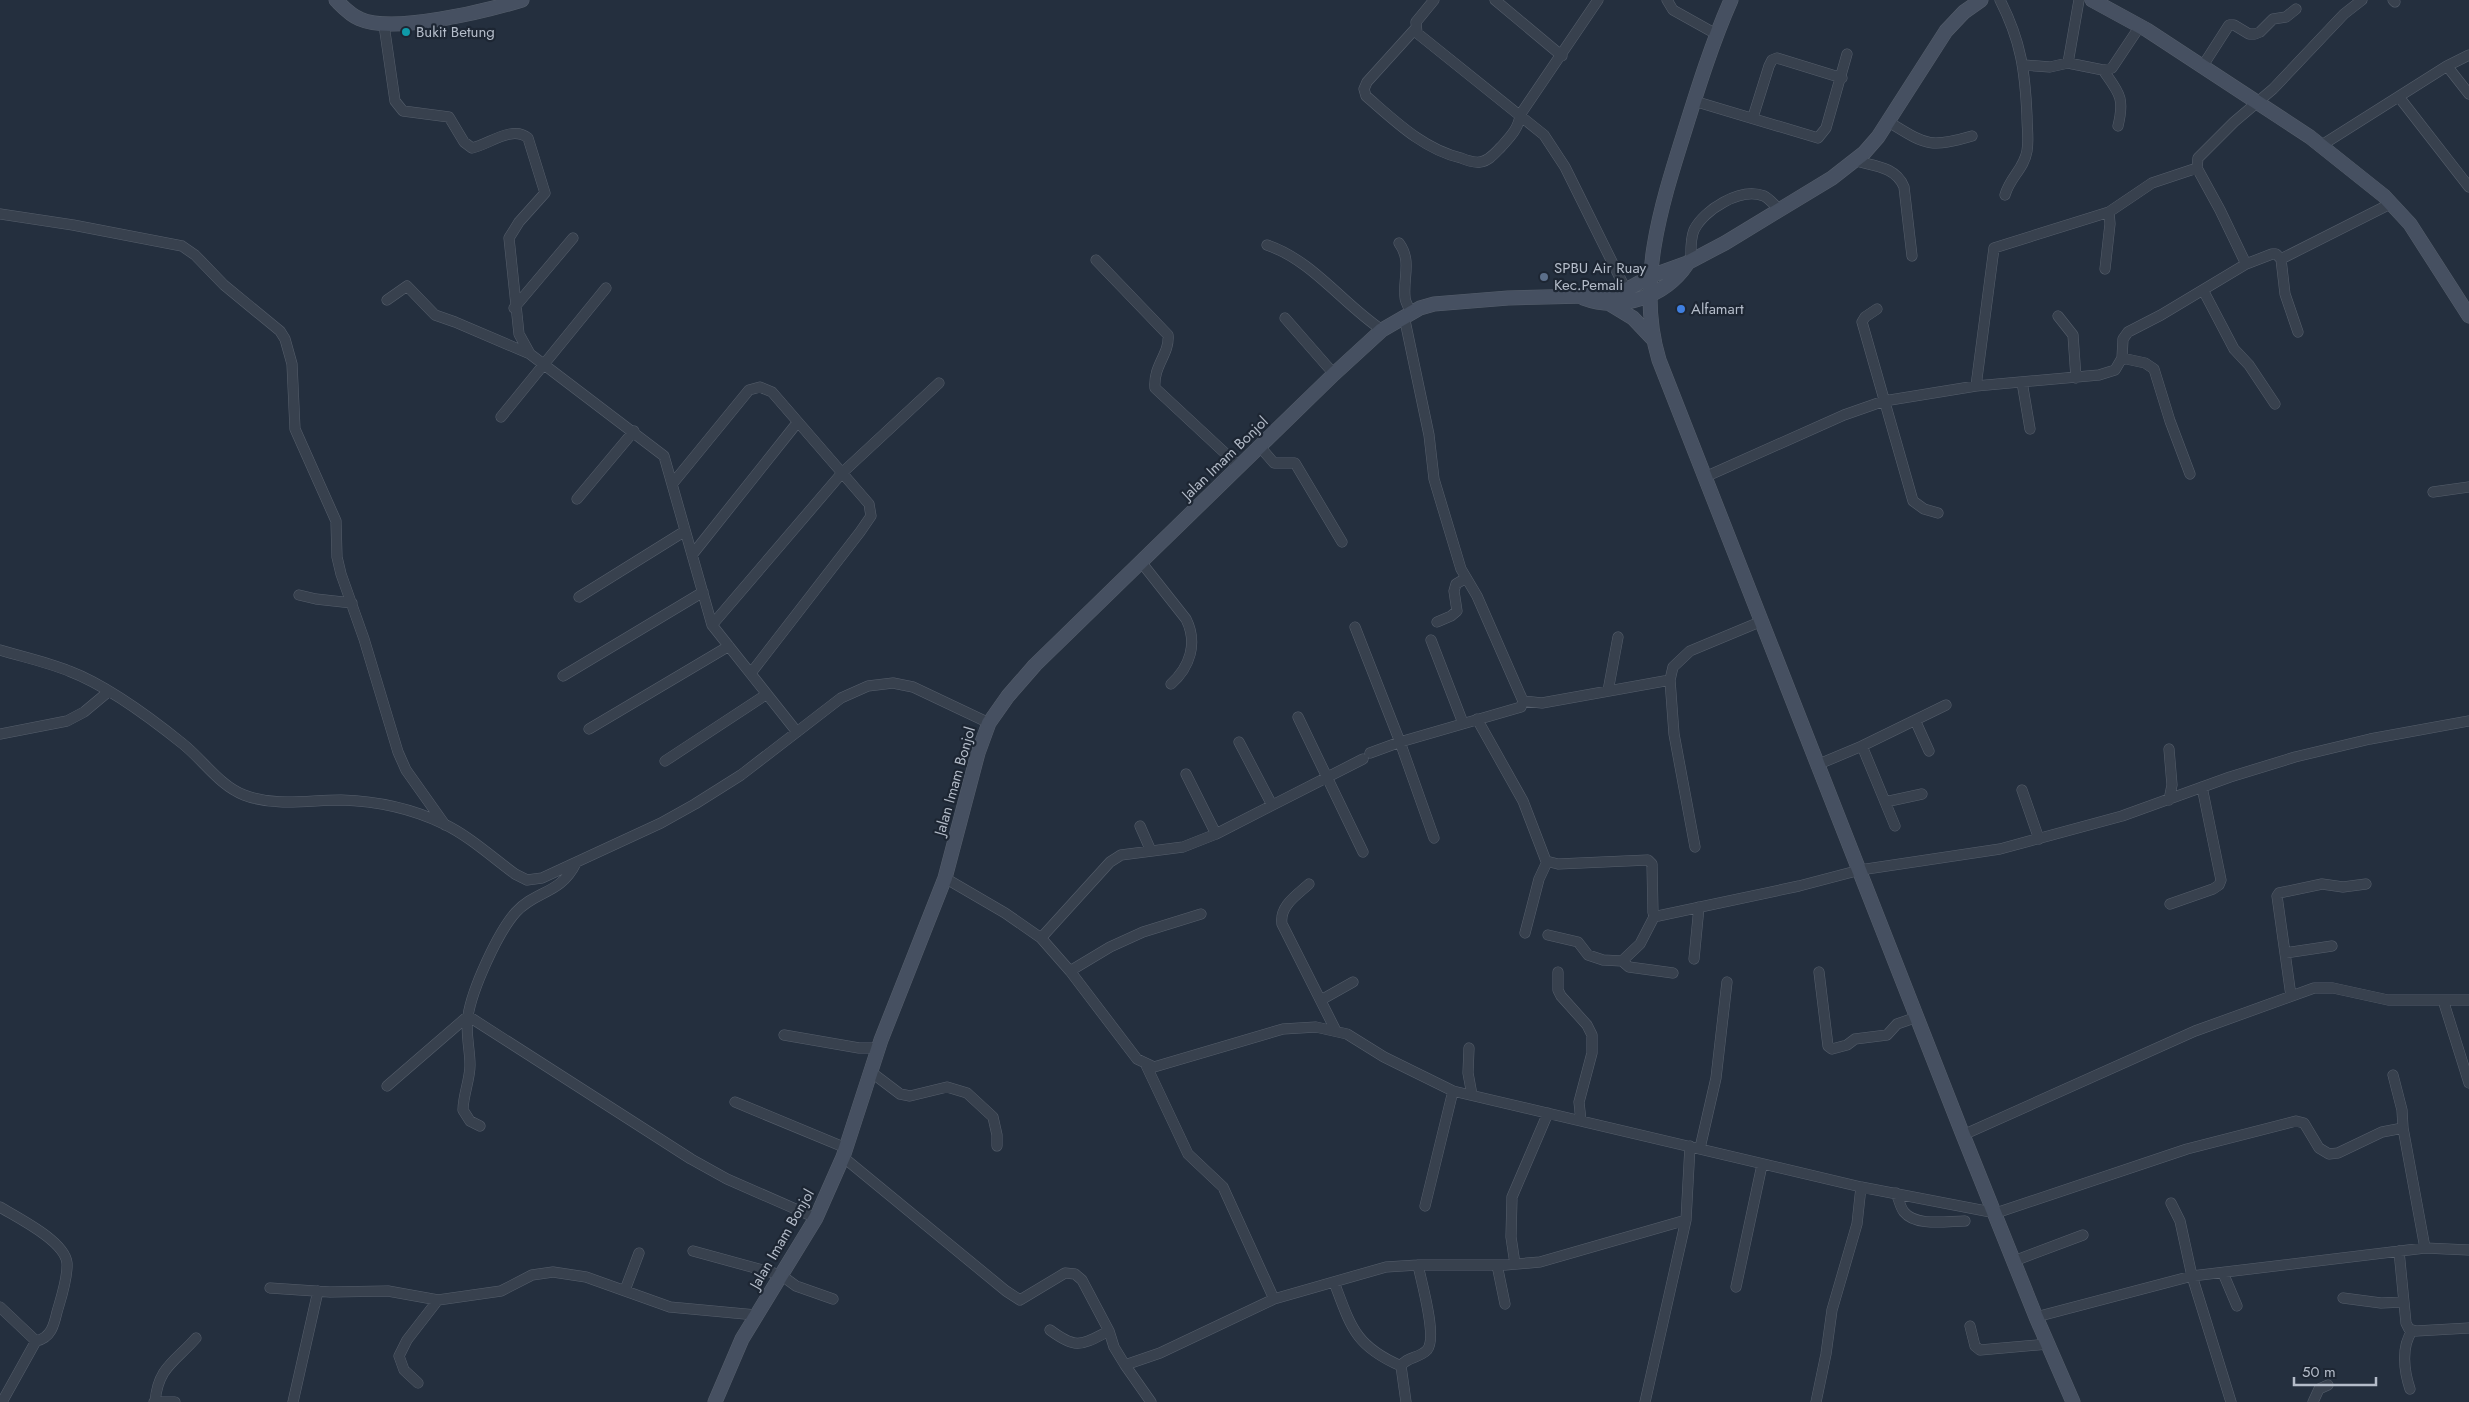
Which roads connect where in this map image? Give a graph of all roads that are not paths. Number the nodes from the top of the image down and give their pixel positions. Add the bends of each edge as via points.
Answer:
1 (336, 0) edge
2 (1434, 0) edge
3 (1495, 0) edge
4 (1598, 0) edge
5 (1667, 0) edge
6 (1731, 0) edge
7 (1981, 0) edge
8 (2000, 0) edge
9 (2079, 0) edge
10 (2092, 0) edge
11 (2347, 0) edge
12 (2362, 0) edge
13 (515, 1) edge
14 (2296, 9) dead end
15 (2344, 14) junction
16 (384, 25) junction
17 (2140, 26) junction
18 (1415, 29) junction
19 (1716, 34) junction
20 (1847, 54) dead end
21 (2469, 55) edge
22 (1562, 56) junction
23 (2068, 63) junction
24 (2024, 65) junction
25 (2202, 66) junction
26 (2447, 66) junction
27 (2103, 70) junction
28 (1842, 78) junction
29 (2469, 94) edge
30 (2398, 96) junction
31 (1694, 101) junction
32 (2257, 102) junction
33 (1520, 115) junction
34 (1752, 117) junction
35 (1887, 122) junction
36 (2118, 126) dead end
37 (1972, 136) dead end
38 (2322, 145) junction
39 (1856, 161) junction
40 (2197, 168) junction
41 (2469, 187) edge
42 (2005, 196) dead end
43 (2392, 203) junction
44 (1779, 209) junction
45 (2109, 212) junction
46 (0, 214) edge
47 (573, 238) dead end
48 (1399, 243) dead end
49 (1267, 245) dead end
50 (1912, 256) dead end
51 (2281, 259) junction
52 (1096, 260) dead end
53 (1689, 262) junction
54 (2246, 264) junction
55 (2105, 269) dead end
56 (1651, 276) junction
57 (606, 288) dead end
58 (1626, 290) junction
59 (2203, 290) junction
60 (1574, 295) junction
61 (1650, 296) junction
62 (387, 300) dead end
63 (1610, 304) junction
64 (514, 308) junction
65 (1877, 309) dead end
66 (1408, 314) junction
67 (2058, 316) dead end
68 (2469, 316) edge
69 (1285, 318) dead end
70 (1382, 330) junction
71 (2298, 332) dead end
72 (1652, 338) junction
73 (530, 354) junction
74 (2122, 358) junction
75 (544, 364) junction
76 (1334, 374) junction
77 (2076, 378) junction
78 (939, 382) dead end
79 (2022, 382) junction
80 (1976, 386) junction
81 (1884, 401) junction
82 (2275, 404) dead end
83 (501, 418) dead end
84 (797, 423) junction
85 (2030, 429) dead end
86 (634, 431) junction
87 (1260, 447) junction
88 (1240, 467) junction
89 (842, 473) junction
90 (2190, 474) dead end
91 (1705, 477) junction
92 (673, 483) junction
93 (2469, 487) edge
94 (2433, 492) dead end
95 (576, 499) dead end
96 (1938, 513) dead end
97 (685, 531) junction
98 (1342, 542) dead end
99 (692, 556) junction
100 (1141, 562) junction
101 (1466, 578) junction
102 (703, 592) junction
103 (299, 595) dead end
104 (579, 597) dead end
105 (352, 603) junction
106 (1762, 621) junction
107 (1437, 622) dead end
108 (712, 625) junction
109 (1355, 627) dead end
110 (1618, 637) dead end
111 (1431, 640) dead end
112 (729, 646) junction
113 (0, 650) edge
114 (751, 673) junction
115 (564, 676) dead end
116 (1670, 680) junction
117 (1170, 684) dead end
118 (1608, 691) junction
119 (108, 692) junction
120 (767, 694) junction
121 (1523, 701) junction
122 (1946, 705) dead end
123 (1298, 718) dead end
124 (1477, 719) junction
125 (1915, 720) junction
126 (2469, 721) edge
127 (989, 723) junction
128 (1463, 723) junction
129 (589, 728) dead end
130 (797, 732) junction
131 (0, 734) edge
132 (1239, 742) dead end
133 (1400, 742) junction
134 (1862, 746) junction
135 (2169, 749) dead end
136 (1929, 751) dead end
137 (665, 761) dead end
138 (1818, 764) junction
139 (1186, 774) dead end
140 (1327, 778) junction
141 (2202, 787) junction
142 (2022, 790) dead end
143 (1922, 794) dead end
144 (2169, 800) junction
145 (1885, 802) junction
146 (1272, 806) junction
147 (445, 825) junction
148 (1140, 826) dead end
149 (1895, 826) dead end
150 (1216, 834) junction
151 (1434, 838) dead end
152 (2039, 839) junction
153 (1696, 847) dead end
154 (1151, 851) junction
155 (1363, 852) dead end
156 (576, 862) junction
157 (1547, 862) junction
158 (1860, 870) junction
159 (945, 878) junction
160 (1309, 884) dead end
161 (2366, 884) dead end
162 (2170, 904) dead end
163 (1699, 907) junction
164 (1201, 914) dead end
165 (1656, 915) junction
166 (1525, 933) dead end
167 (1548, 935) dead end
168 (1042, 938) junction
169 (2332, 946) dead end
170 (2285, 953) junction
171 (1694, 959) dead end
172 (1622, 961) junction
173 (1070, 971) junction
174 (1558, 972) dead end
175 (1819, 972) dead end
176 (1673, 973) dead end
177 (1353, 982) dead end
178 (1727, 982) dead end
179 (2291, 996) junction
180 (1321, 1000) junction
181 (2443, 1000) junction
182 (2469, 1000) edge
183 (468, 1016) junction
184 (1917, 1017) junction
185 (1336, 1030) junction
186 (784, 1036) dead end
187 (879, 1048) junction
188 (1469, 1048) dead end
189 (1146, 1065) junction
190 (871, 1072) junction
191 (2393, 1075) dead end
192 (2469, 1083) edge
193 (387, 1086) dead end
194 (1453, 1091) junction
195 (1472, 1095) junction
196 (736, 1102) dead end
197 (1548, 1113) junction
198 (1581, 1121) junction
199 (480, 1126) dead end
200 (2403, 1128) junction
201 (1963, 1134) junction
202 (997, 1146) dead end
203 (1690, 1146) junction
204 (1700, 1148) junction
205 (845, 1152) junction
206 (1762, 1165) junction
207 (1861, 1187) junction
208 (1896, 1193) junction
209 (2171, 1203) dead end
210 (1425, 1206) dead end
211 (0, 1207) edge
212 (1996, 1213) junction
213 (816, 1218) junction
214 (1686, 1220) junction
215 (1965, 1221) dead end
216 (2083, 1235) dead end
217 (2425, 1248) junction
218 (2469, 1250) edge
219 (693, 1251) dead end
220 (2399, 1251) junction
221 (639, 1254) dead end
222 (2014, 1261) junction
223 (1515, 1264) junction
224 (1418, 1265) junction
225 (1497, 1265) junction
226 (2223, 1273) junction
227 (781, 1275) junction
228 (2192, 1276) junction
229 (1334, 1282) junction
230 (1736, 1287) dead end
231 (270, 1288) dead end
232 (625, 1290) junction
233 (318, 1291) junction
234 (2343, 1298) dead end
235 (1274, 1299) junction
236 (438, 1300) junction
237 (833, 1300) dead end
238 (2404, 1302) junction
239 (1504, 1304) dead end
240 (2237, 1306) dead end
241 (0, 1307) edge
242 (756, 1315) junction
243 (2036, 1317) junction
244 (1970, 1326) dead end
245 (2469, 1328) edge
246 (1050, 1330) dead end
247 (1109, 1331) junction
248 (2412, 1331) junction
249 (196, 1338) dead end
250 (36, 1342) junction
251 (2048, 1344) junction
252 (1125, 1365) junction
253 (1401, 1366) junction
254 (418, 1383) dead end
255 (2328, 1385) dead end
256 (2410, 1389) dead end
257 (2, 1402) edge
258 (154, 1402) edge
259 (175, 1402) edge
260 (293, 1402) edge
261 (715, 1402) edge
262 (1151, 1402) edge
263 (1406, 1402) edge
264 (1645, 1402) edge
265 (1816, 1402) edge
266 (2073, 1402) edge
267 (2232, 1402) edge
268 (2313, 1402) edge

1 - 16 main road via 359,19
2 - 18 street via 1416,22
3 - 22 street
4 - 22 street
5 - 19 street via 1673,10
6 - 19 main road
7 - 35 main road via 1964,12 1946,32
8 - 24 street via 2012,24
9 - 23 street
10 - 17 main road
11 - 15 street
12 - 15 street
13 - 16 main road via 426,21
14 - 25 street via 2286,17 2273,19 2255,34 2229,25
15 - 32 street
16 - 64 street via 395,101 403,111 449,117 464,142 472,148 513,132 528,138 544,193 509,238
17 - 25 main road
17 - 27 street via 2116,65
18 - 33 street
18 - 33 street via 1364,89 1366,96 1415,137 1453,157 1480,162 1493,155 1509,138 1518,126
19 - 31 main road
20 - 28 street
21 - 26 street
22 - 33 street
23 - 24 street via 2050,67
23 - 27 street
24 - 42 street via 2027,152 2023,164 2008,184
25 - 32 main road
26 - 29 street
26 - 30 street
27 - 36 street via 2122,100
28 - 34 street via 1777,58 1768,66
28 - 34 street via 1826,128 1818,138
30 - 38 street
30 - 41 street
31 - 34 street
31 - 56 main road via 1661,210
32 - 38 main road
32 - 40 street via 2198,158
33 - 58 street via 1544,135 1554,149
35 - 37 street via 1935,144
35 - 39 main road
38 - 43 main road
39 - 44 main road
39 - 50 street via 1887,169 1900,179 1904,187
40 - 45 street via 2152,183
40 - 54 street
43 - 51 street
43 - 68 main road via 2410,224
44 - 53 main road
44 - 53 street via 1764,196 1754,194 1722,204 1706,214 1694,232
45 - 55 street
45 - 80 street via 1994,248
46 - 105 street via 182,246 232,292 275,325 285,339 292,364 295,428 336,521 337,557
47 - 64 street
48 - 66 street via 1407,260 1405,299
49 - 70 street via 1296,259 1364,319
51 - 54 street via 2272,254
51 - 71 street via 2285,294
52 - 88 street via 1168,335 1166,350 1156,369 1155,388
53 - 56 main road, Jalan Imam Bonjol
53 - 61 main road via 1676,277
54 - 59 street
56 - 58 main road, Jalan Imam Bonjol
56 - 61 main road
57 - 75 street
58 - 60 main road, Jalan Imam Bonjol
59 - 74 street via 2128,332 2123,339
59 - 82 street via 2234,349
60 - 63 main road, Jalan Imam Bonjol
60 - 66 main road, Jalan Imam Bonjol via 1434,304
61 - 63 main road, Jalan Imam Bonjol
61 - 72 main road
62 - 73 street via 407,286 434,316
63 - 72 main road via 1633,318
64 - 73 street via 519,334
65 - 81 street via 1862,322
66 - 70 main road, Jalan Imam Bonjol
66 - 101 street via 1434,478
67 - 77 street via 2073,335
69 - 76 street
70 - 76 main road, Jalan Imam Bonjol
72 - 91 main road
73 - 75 street
74 - 77 street via 2115,370
74 - 90 street via 2145,363 2154,369
75 - 83 street
75 - 86 street
76 - 87 main road, Jalan Imam Bonjol
77 - 79 street
78 - 89 street
79 - 80 street
79 - 85 street
80 - 81 street
81 - 91 street via 1844,415
81 - 96 street via 1913,501
84 - 89 street
84 - 92 street via 772,392 760,386 750,390
84 - 99 street
86 - 92 street via 664,456
86 - 95 street
87 - 88 main road, Jalan Imam Bonjol
87 - 98 street via 1274,463 1295,463
88 - 100 main road, Jalan Imam Bonjol
89 - 108 street
89 - 114 street via 869,504 871,516
91 - 106 main road
92 - 97 street
93 - 94 street
97 - 99 street
97 - 104 street
99 - 102 street
100 - 117 street via 1191,629 1193,638 1185,669
100 - 127 main road, Jalan Imam Bonjol via 1035,665
101 - 107 street via 1456,584 1454,590 1457,611
101 - 121 street
102 - 108 street
102 - 115 street
103 - 105 street
105 - 147 street via 398,752 406,770
106 - 116 street via 1684,655 1674,667
106 - 138 main road
108 - 112 street
109 - 133 street
110 - 118 street
111 - 128 street
112 - 114 street
112 - 129 street
113 - 119 street via 70,671
114 - 120 street
116 - 118 street
116 - 153 street via 1674,734
118 - 121 street via 1538,704
119 - 131 street via 67,721
119 - 147 street via 184,745 229,787 242,794 277,802 368,802 394,807
120 - 130 street
120 - 137 street
121 - 124 street via 1521,707
122 - 125 street
123 - 140 street
124 - 128 street
124 - 157 street via 1523,801
125 - 134 street
125 - 136 street
126 - 141 street via 2295,757
127 - 130 street via 913,687 887,684 868,686 841,698
127 - 159 main road, Jalan Imam Bonjol
128 - 133 street
130 - 156 street via 742,775 695,804
132 - 146 street
133 - 140 street
133 - 151 street
134 - 138 street
134 - 145 street
135 - 144 street via 2172,785
138 - 158 main road
139 - 150 street
140 - 146 street
140 - 155 street
141 - 144 street
141 - 162 street via 2221,880 2213,889
142 - 152 street
143 - 145 street
144 - 152 street
145 - 149 street
146 - 150 street
147 - 156 street via 527,880 542,878
148 - 154 street
150 - 154 street via 1183,847
152 - 158 street via 1961,856
154 - 168 street via 1121,856 1110,862
156 - 183 street via 570,876 517,911 507,924 475,990
157 - 165 street via 1648,860 1652,864 1653,913
157 - 166 street via 1539,879
158 - 163 street
158 - 184 main road
159 - 168 street
159 - 187 main road, Jalan Imam Bonjol
160 - 180 street via 1288,903 1281,919
161 - 170 street via 2343,887 2322,884 2279,892
163 - 165 street
163 - 171 street
164 - 173 street via 1142,932
165 - 172 street via 1640,944
167 - 172 street via 1578,942 1588,955 1602,960
168 - 173 street
169 - 170 street
170 - 179 street
172 - 176 street via 1629,967
173 - 189 street via 1137,1059
174 - 198 street via 1561,996 1592,1035 1592,1053 1579,1102
175 - 184 street via 1828,1046 1832,1049 1855,1039 1888,1036 1898,1024
177 - 180 street
178 - 204 street via 1716,1078
179 - 181 street via 2314,988 2333,988 2388,1000
179 - 201 street via 2195,1031
180 - 185 street
181 - 182 street
181 - 192 street
183 - 193 street
183 - 199 street via 470,1065 464,1110 470,1121
183 - 213 street via 690,1159
184 - 201 main road
185 - 189 street via 1290,1028 1161,1066
185 - 194 street
186 - 187 street via 859,1048
187 - 190 main road, Jalan Imam Bonjol
188 - 195 street via 1468,1073
189 - 235 street via 1188,1154 1223,1187
190 - 202 street via 900,1094 910,1096 947,1087 967,1093 992,1117
190 - 205 main road, Jalan Imam Bonjol
191 - 200 street
194 - 195 street
194 - 210 street
195 - 197 street
196 - 205 street
197 - 198 street
197 - 223 street via 1512,1196 1511,1237
198 - 203 street
200 - 212 street via 2382,1132 2330,1154 2319,1148 2304,1122 2291,1122 2187,1149
200 - 217 street
201 - 212 main road
203 - 204 street
203 - 214 street
204 - 206 street
205 - 213 main road, Jalan Imam Bonjol
205 - 247 street via 1020,1300 1064,1274 1075,1274 1082,1280
206 - 207 street
206 - 230 street
207 - 208 street
207 - 265 street via 1856,1224 1832,1310
208 - 212 street
208 - 215 street via 1904,1212 1913,1219
209 - 228 street via 2180,1222
211 - 250 street via 57,1244 66,1258 66,1271 51,1330 46,1338
212 - 222 main road
213 - 227 main road, Jalan Imam Bonjol
214 - 223 street via 1540,1262
214 - 264 street
216 - 222 street
217 - 218 street
217 - 220 street
219 - 227 street
220 - 226 street
220 - 238 street
221 - 232 street
222 - 243 main road
223 - 225 street
224 - 225 street
224 - 229 street via 1386,1267
224 - 253 street via 1429,1319 1429,1348
225 - 239 street
226 - 228 street
226 - 240 street
227 - 237 street via 796,1286
227 - 242 main road, Jalan Imam Bonjol
228 - 243 street
228 - 267 street
229 - 235 street
229 - 253 street via 1350,1326 1372,1352
231 - 233 street
232 - 236 street via 571,1274 541,1272 500,1291
232 - 242 street via 670,1306
233 - 236 street via 388,1291
233 - 260 street
234 - 238 street via 2381,1303
235 - 252 street via 1160,1353
236 - 254 street via 407,1340 399,1356 404,1370
238 - 248 street via 2406,1323
241 - 250 street
242 - 261 main road, Jalan Imam Bonjol via 731,1361
243 - 251 main road
244 - 251 street via 1975,1346 1980,1350
245 - 248 street
246 - 247 street via 1067,1342 1078,1345
247 - 252 street
248 - 256 street via 2406,1348 2405,1373
249 - 258 street via 164,1370
250 - 257 street
251 - 266 main road
252 - 262 street
253 - 263 street
255 - 268 street via 2319,1389
258 - 259 street

